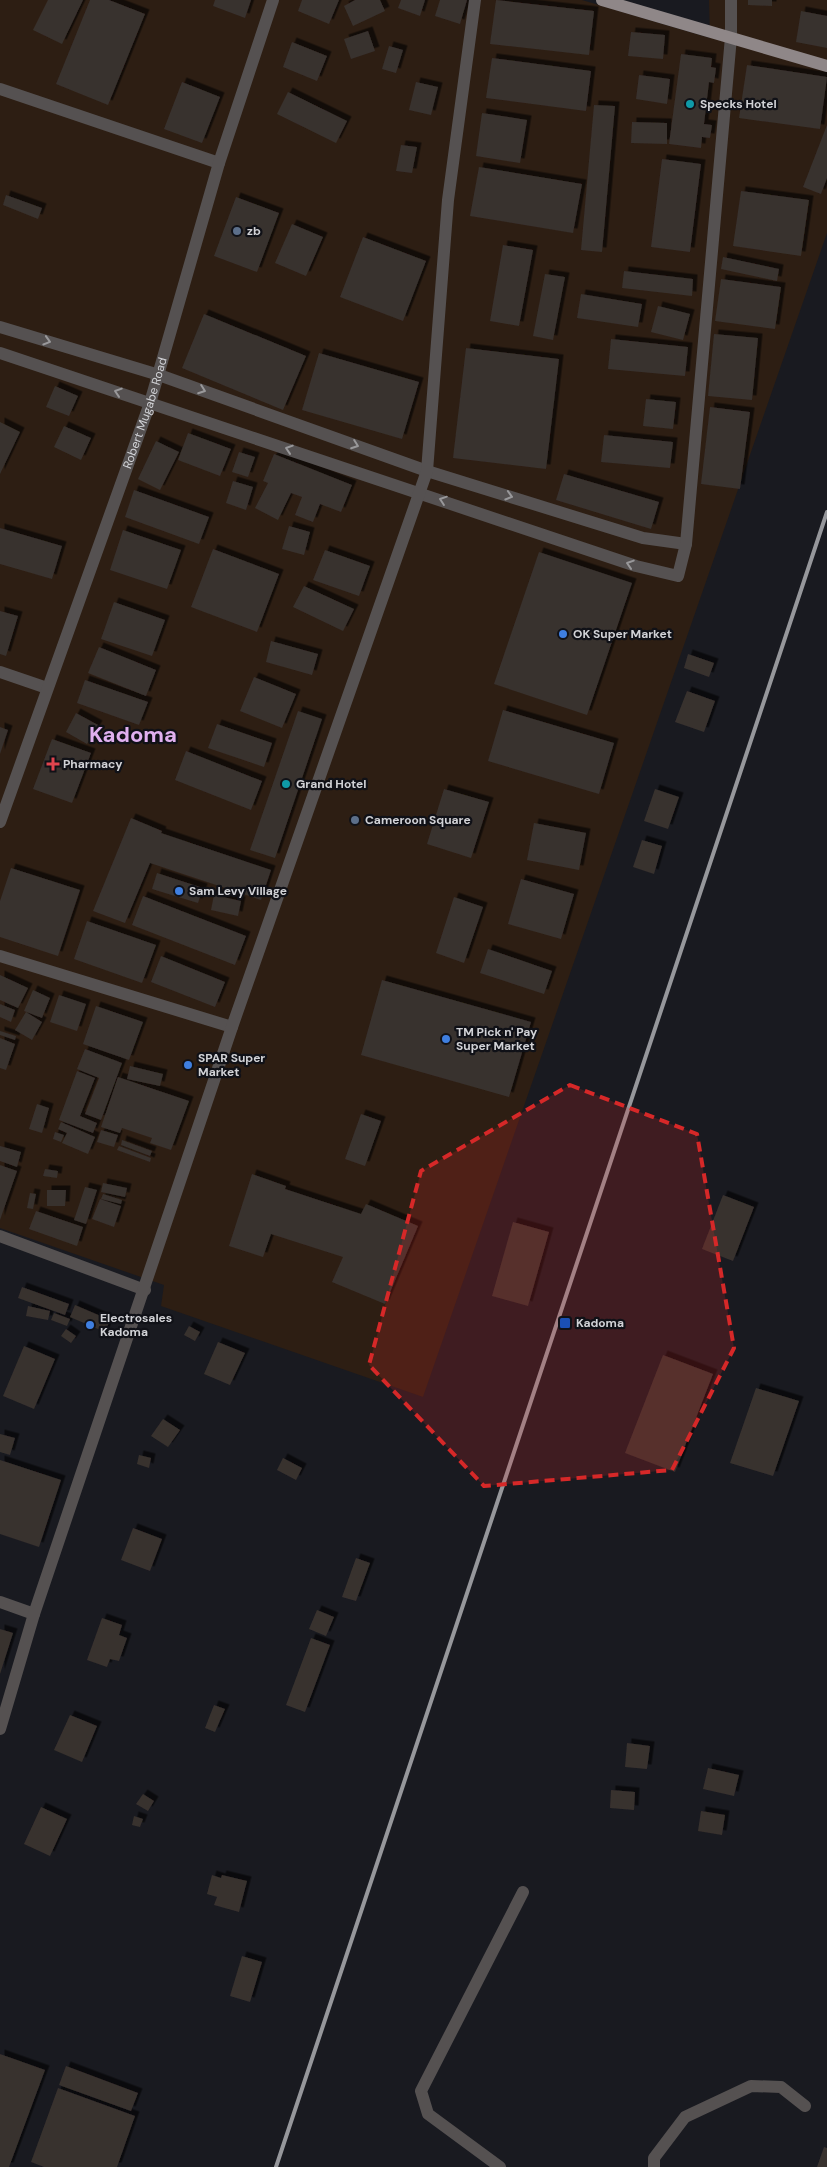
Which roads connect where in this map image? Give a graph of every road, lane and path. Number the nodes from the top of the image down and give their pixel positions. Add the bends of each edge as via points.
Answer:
1 (273, 0) edge
2 (475, 0) edge
3 (602, 0) edge
4 (731, 0) edge
5 (731, 37) junction
6 (827, 66) edge
7 (0, 89) edge
8 (219, 163) junction
9 (0, 327) edge
10 (0, 353) edge
11 (159, 375) junction
12 (150, 403) junction
13 (427, 471) junction
14 (420, 492) junction
15 (686, 544) junction
16 (0, 672) edge
17 (47, 688) junction
18 (0, 822) edge
19 (0, 956) edge
20 (232, 1027) junction
21 (0, 1236) edge
22 (144, 1290) junction
23 (0, 1602) edge
24 (34, 1614) junction
25 (0, 1729) edge
26 (523, 1892) dead end
27 (805, 2106) dead end
28 (500, 2167) edge
29 (654, 2167) edge

1 - 8 street, Robert Mugabe Road
2 - 13 street via 448,200
3 - 5 main road
4 - 5 street
5 - 6 main road
5 - 15 street
7 - 8 street
8 - 11 street, Robert Mugabe Road
9 -> 11 street
12 -> 10 street
11 - 12 street, Robert Mugabe Road
11 -> 13 street
14 -> 12 street
12 - 17 street, Robert Mugabe Road
13 - 14 street
13 -> 15 street via 644,538
15 -> 14 street via 678,576 636,566
14 - 20 street
16 - 17 street
17 - 18 street, Robert Mugabe Road
19 - 20 street
20 - 22 street
21 - 22 street
22 - 24 street
23 - 24 street
24 - 25 street
26 - 28 street via 421,2091 428,2114
27 - 29 street via 781,2088 751,2086 685,2117 654,2158

